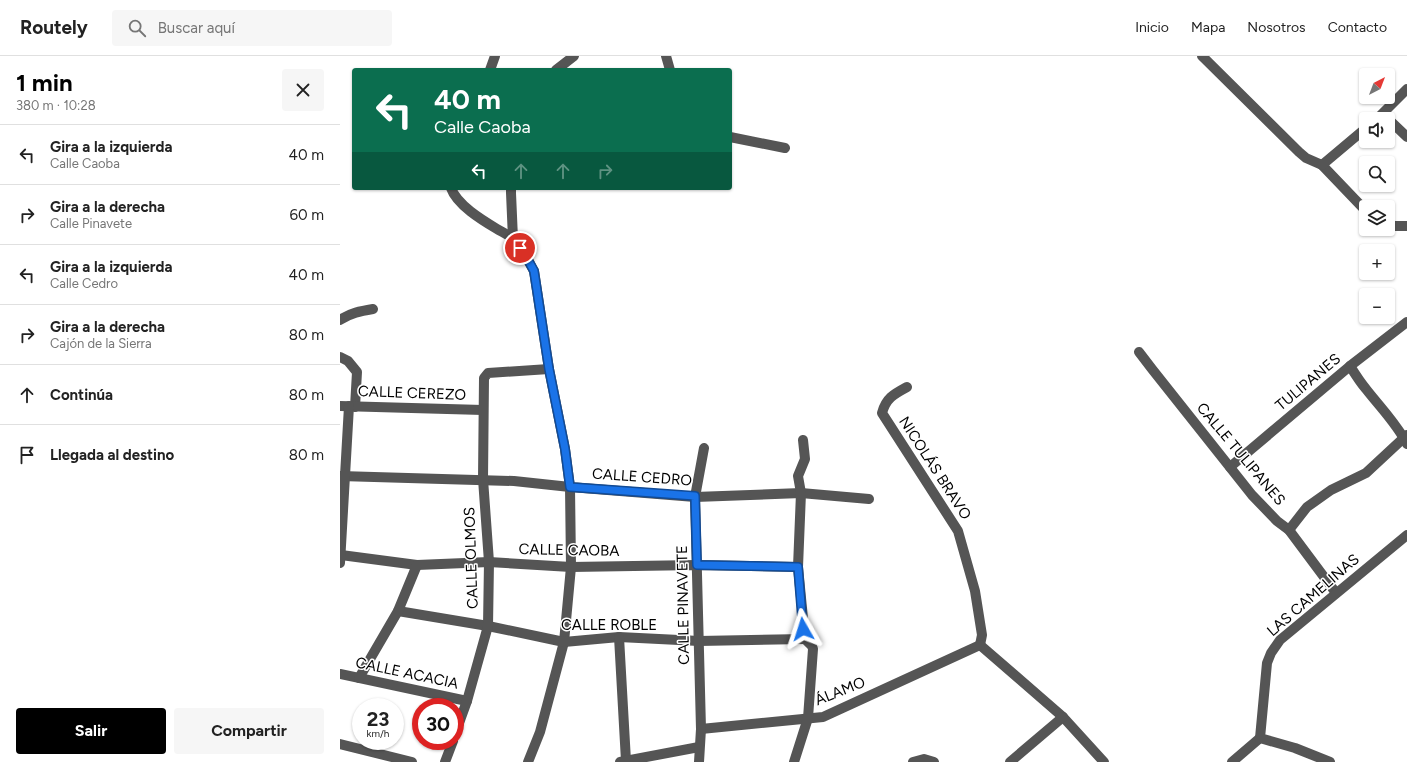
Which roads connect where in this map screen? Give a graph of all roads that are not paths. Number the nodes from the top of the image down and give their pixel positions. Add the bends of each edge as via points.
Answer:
1 (495, 56) edge
2 (574, 56) edge
3 (666, 56) edge
4 (1208, 58) edge
5 (491, 68) edge
6 (559, 68) edge
7 (669, 68) edge
8 (1407, 89) edge
9 (1384, 112) edge
10 (1395, 128) edge
11 (1359, 134) edge
12 (732, 137) edge
13 (1407, 137) edge
14 (785, 148) dead end
15 (1322, 165) junction
16 (452, 190) edge
17 (512, 190) edge
18 (1359, 204) edge
19 (1395, 226) edge
20 (1407, 226) edge
21 (513, 239) junction
22 (373, 309) dead end
23 (340, 320) edge
24 (1407, 322) edge
25 (1140, 352) dead end
26 (340, 357) edge
27 (1350, 366) junction
28 (549, 369) junction
29 (907, 387) dead end
30 (348, 406) edge
31 (483, 410) junction
32 (1406, 439) edge
33 (803, 440) dead end
34 (704, 448) dead end
35 (1230, 467) junction
36 (343, 476) edge
37 (483, 480) junction
38 (570, 487) junction
39 (801, 493) junction
40 (695, 496) junction
41 (869, 499) dead end
42 (1289, 530) junction
43 (1407, 535) edge
44 (340, 555) edge
45 (489, 562) junction
46 (340, 563) edge
47 (417, 565) junction
48 (697, 565) junction
49 (571, 567) junction
50 (798, 567) junction
51 (1336, 593) junction
52 (398, 611) junction
53 (488, 626) junction
54 (619, 637) junction
55 (805, 639) junction
56 (699, 641) junction
57 (564, 642) junction
58 (980, 645) junction
59 (340, 674) edge
60 (359, 678) junction
61 (467, 701) junction
62 (464, 709) edge
63 (1062, 717) junction
64 (808, 718) junction
65 (701, 729) junction
66 (1260, 738) junction
67 (340, 744) edge
68 (699, 747) junction
69 (449, 750) edge
70 (623, 761) edge
71 (412, 762) edge
72 (445, 762) edge
73 (528, 762) edge
74 (699, 762) edge
75 (794, 762) edge
76 (913, 762) edge
77 (934, 762) edge
78 (1010, 762) edge
79 (1104, 762) edge
80 (1232, 762) edge
81 (1330, 762) edge

1 - 5 street
2 - 6 street
3 - 7 street
4 - 15 street via 1302,155
8 - 9 street
10 - 13 street
11 - 15 street
12 - 14 street
15 - 18 street
16 - 21 street via 463,205
17 - 21 street
19 - 20 street
21 - 28 street via 534,271
22 - 23 street
24 - 27 street, TULIPANES
25 - 35 street, CALLE TULIPANES
26 - 30 street via 348,361 357,372
27 - 32 street
27 - 35 street, TULIPANES
28 - 31 street, CALLE OLMOS via 488,373 484,378
28 - 38 street
29 - 58 street, NICOLÁS BRAVO via 887,400 882,413 958,531 975,591 982,635
30 - 31 street, CALLE CEREZO
30 - 36 street
31 - 37 street, CALLE OLMOS
32 - 42 street via 1366,473 1331,490 1307,507
33 - 39 street via 805,458 798,476
34 - 40 street, CALLE PINAVETE
35 - 42 street, CALLE TULIPANES via 1262,505
36 - 37 street, CALLE CEDRO
36 - 44 street
37 - 38 street, CALLE CEDRO
37 - 45 street, CALLE OLMOS
38 - 40 street, CALLE CEDRO
38 - 49 street
39 - 40 street, CALLE CEDRO
39 - 41 street, CALLE CEDRO
39 - 50 street
40 - 48 street, CALLE PINAVETE
42 - 51 street, CALLE TULIPANES
43 - 51 street, LAS CAMELINAS
44 - 46 street
44 - 47 street, CALLE CAOBA
45 - 47 street, CALLE CAOBA
45 - 49 street, CALLE CAOBA
45 - 53 street, CALLE OLMOS
47 - 52 street
48 - 49 street, CALLE CAOBA
48 - 50 street, CALLE CAOBA
48 - 56 street, CALLE PINAVETE
49 - 57 street
50 - 55 street
51 - 66 street, LAS CAMELINAS via 1280,640 1271,653 1267,664
52 - 53 street, CALLE ROBLE
52 - 60 street
53 - 57 street, CALLE ROBLE
53 - 61 street, CALLE OLMOS
54 - 56 street, CALLE ROBLE
54 - 57 street, CALLE ROBLE
54 - 70 street
55 - 56 street, CALLE ROBLE
55 - 64 street via 814,649
56 - 65 street, CALLE PINAVETE
57 - 73 street via 540,732
58 - 63 street
58 - 64 street, ÁLAMO via 823,716
59 - 60 street, CALLE ACACIA
60 - 61 street, CALLE ACACIA
61 - 62 street, CALLE OLMOS
63 - 78 street
63 - 79 street
64 - 65 street, ÁLAMO
64 - 75 street
65 - 68 street, CALLE PINAVETE
66 - 80 street
66 - 81 street
67 - 71 street
68 - 70 street
68 - 74 street, CALLE PINAVETE
69 - 72 street
76 - 77 street via 924,759

